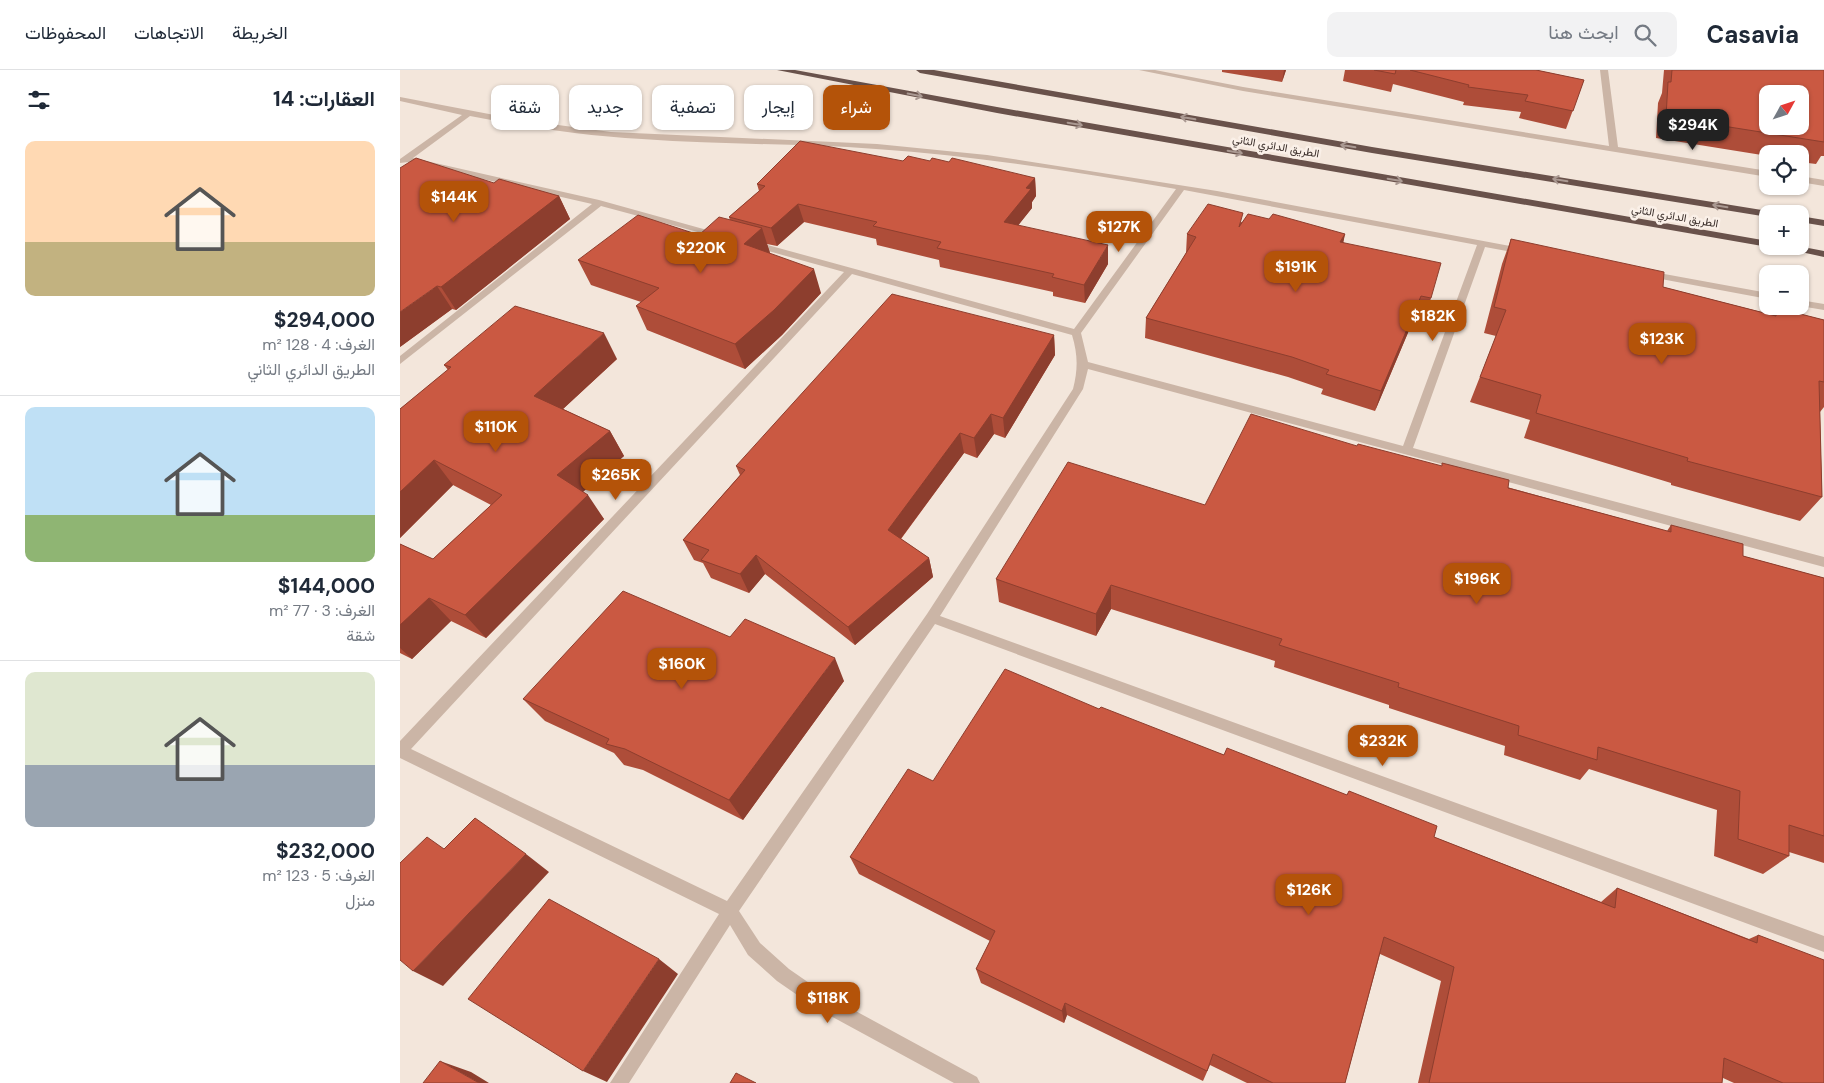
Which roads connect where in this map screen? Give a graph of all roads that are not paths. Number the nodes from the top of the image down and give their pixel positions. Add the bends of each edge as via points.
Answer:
1 (781, 70) edge
2 (920, 70) edge
3 (1143, 70) edge
4 (1604, 70) edge
5 (400, 99) edge
6 (468, 114) junction
7 (1614, 150) junction
8 (404, 161) edge
9 (1759, 173) edge
10 (1809, 180) edge
11 (1824, 183) edge
12 (1181, 188) junction
13 (599, 203) junction
14 (1759, 213) edge
15 (1809, 220) edge
16 (1824, 223) edge
17 (1759, 242) edge
18 (1482, 243) junction
19 (1809, 251) edge
20 (1530, 252) edge
21 (1824, 254) edge
22 (851, 270) junction
23 (1634, 272) edge
24 (1759, 294) edge
25 (1809, 304) edge
26 (1824, 307) edge
27 (1076, 333) junction
28 (400, 362) edge
29 (1085, 365) junction
30 (1407, 449) junction
31 (1824, 562) edge
32 (932, 618) junction
33 (400, 751) edge
34 (730, 911) junction
35 (1824, 944) edge
36 (966, 1082) edge
37 (619, 1083) edge

1 -> 17 highway, الطريق الدائري الثاني
14 -> 2 highway, الطريق الدائري الثاني via 1372,150
3 - 7 street
4 - 7 street
5 - 6 street
6 - 8 street
6 - 12 street via 552,129 642,137 908,149 998,158
7 - 9 street
8 - 13 street
10 - 11 street
12 - 18 street
12 - 27 street
13 - 22 street
13 - 28 street
15 - 16 highway
18 - 20 street
18 - 30 street
19 - 21 highway
22 - 27 street
22 - 33 street
23 - 24 street
25 - 26 street
27 - 29 street
29 - 30 street
29 - 32 street via 1078,389
30 - 31 street
32 - 34 street
32 - 35 street
33 - 34 street
34 - 36 street via 754,949 783,975 822,1002
34 - 37 street

